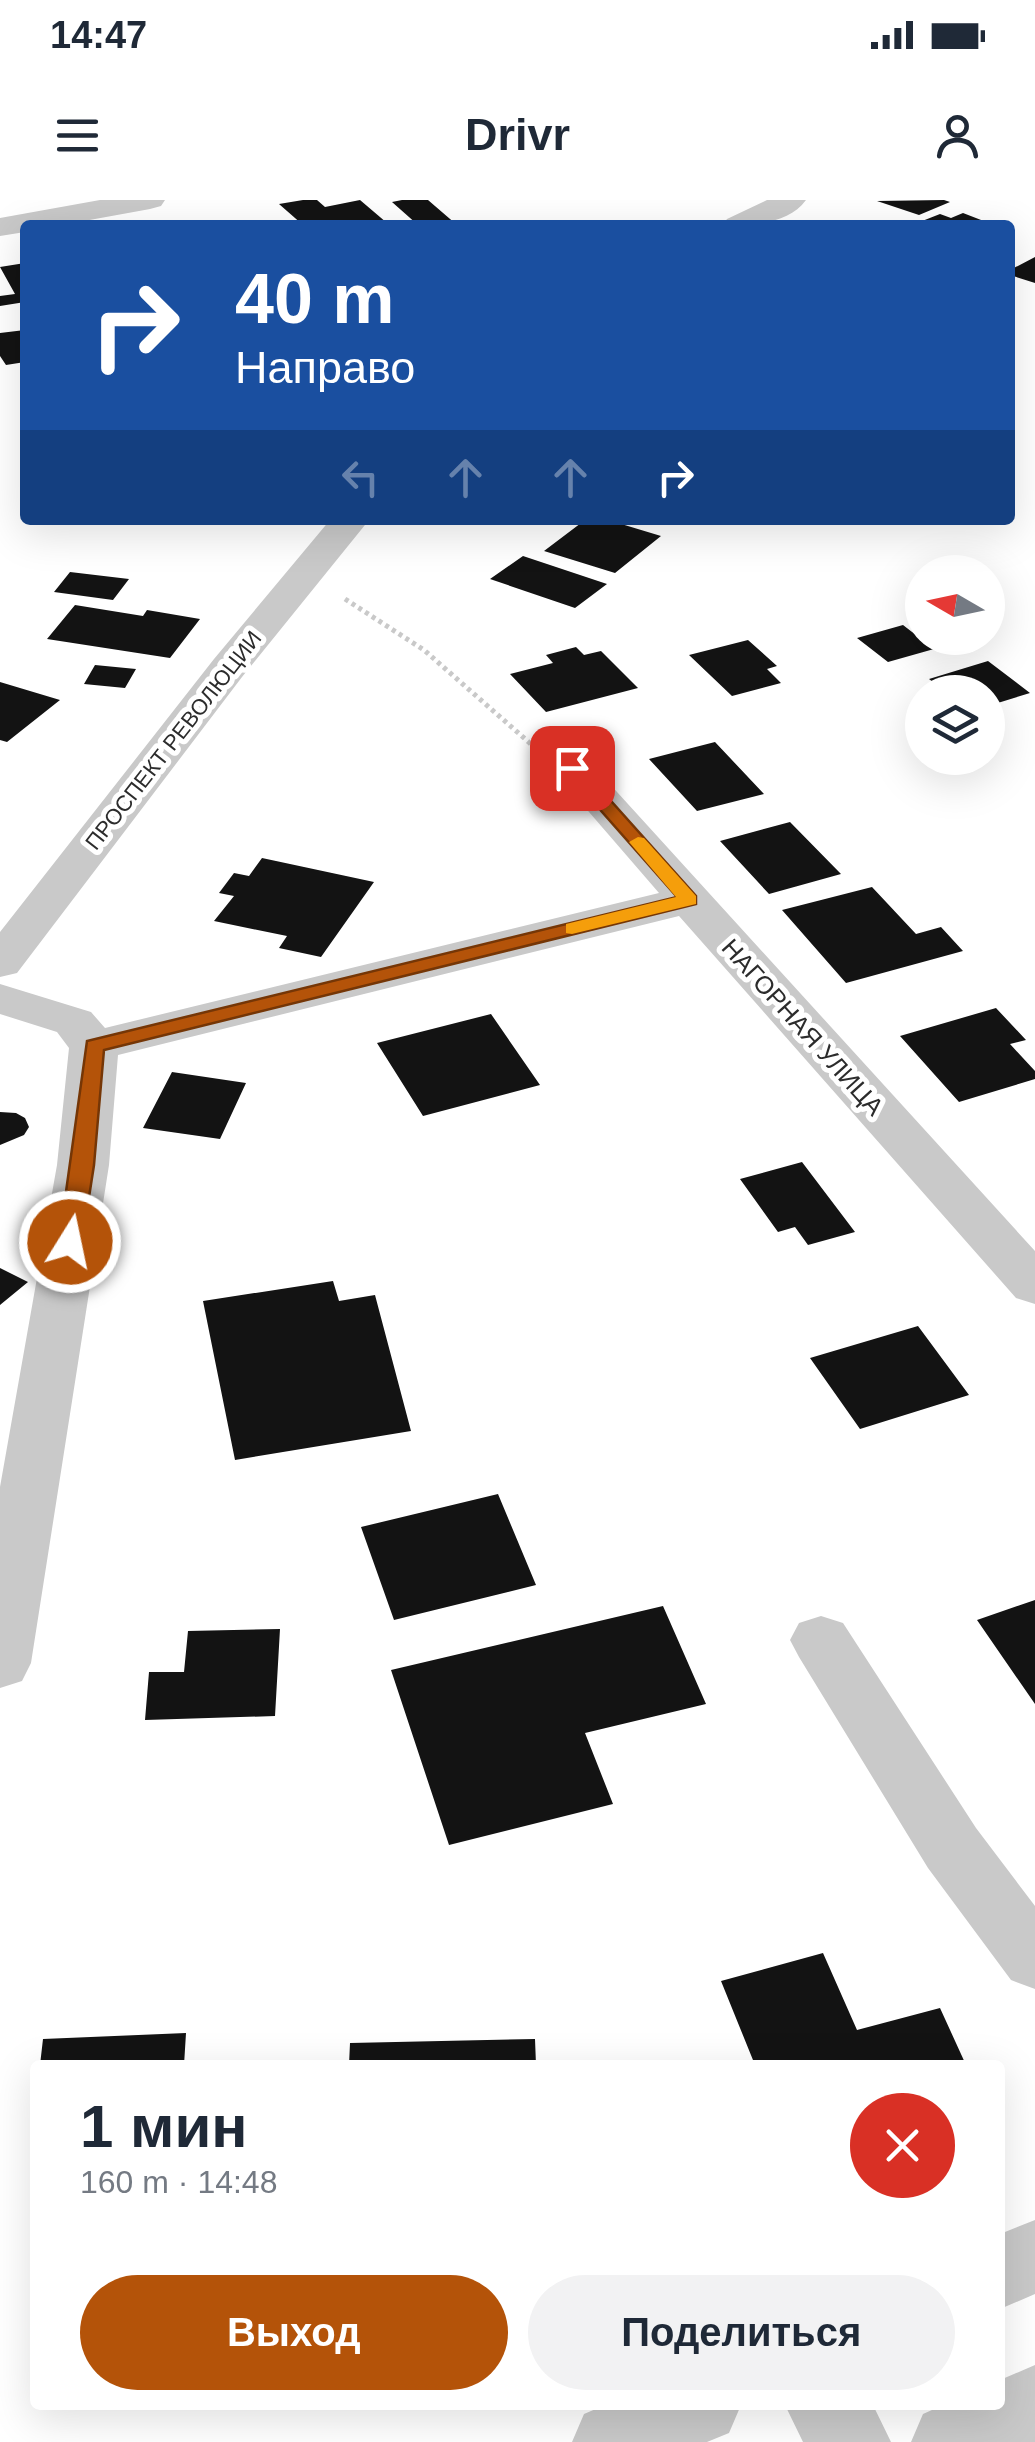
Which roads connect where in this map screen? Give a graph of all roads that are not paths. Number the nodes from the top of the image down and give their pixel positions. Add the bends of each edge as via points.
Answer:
1 (150, 200) edge
2 (791, 200) edge
3 (39, 220) edge
4 (749, 220) edge
5 (346, 525) edge
6 (572, 768) road end
7 (689, 900) junction
8 (0, 963) edge
9 (0, 998) edge
10 (94, 1046) junction
11 (1035, 1285) edge
12 (821, 1640) dead end
13 (0, 1663) edge
14 (1035, 1958) edge
15 (1035, 2256) edge
16 (1005, 2270) edge
17 (1035, 2405) edge
18 (689, 2410) edge
19 (829, 2410) edge
20 (612, 2442) edge
21 (851, 2442) edge
22 (951, 2442) edge

1 - 3 street
2 - 4 street
5 - 8 street, ПРОСПЕКТ РЕВОЛЮЦИИ
6 - 7 street, НАГОРНАЯ УЛИЦА
7 - 10 street
7 - 11 street, НАГОРНАЯ УЛИЦА
9 - 10 street via 74,1022
10 - 13 street via 84,1165
12 - 14 street via 952,1848
15 - 16 street
17 - 22 street
18 - 20 street
19 - 21 street

